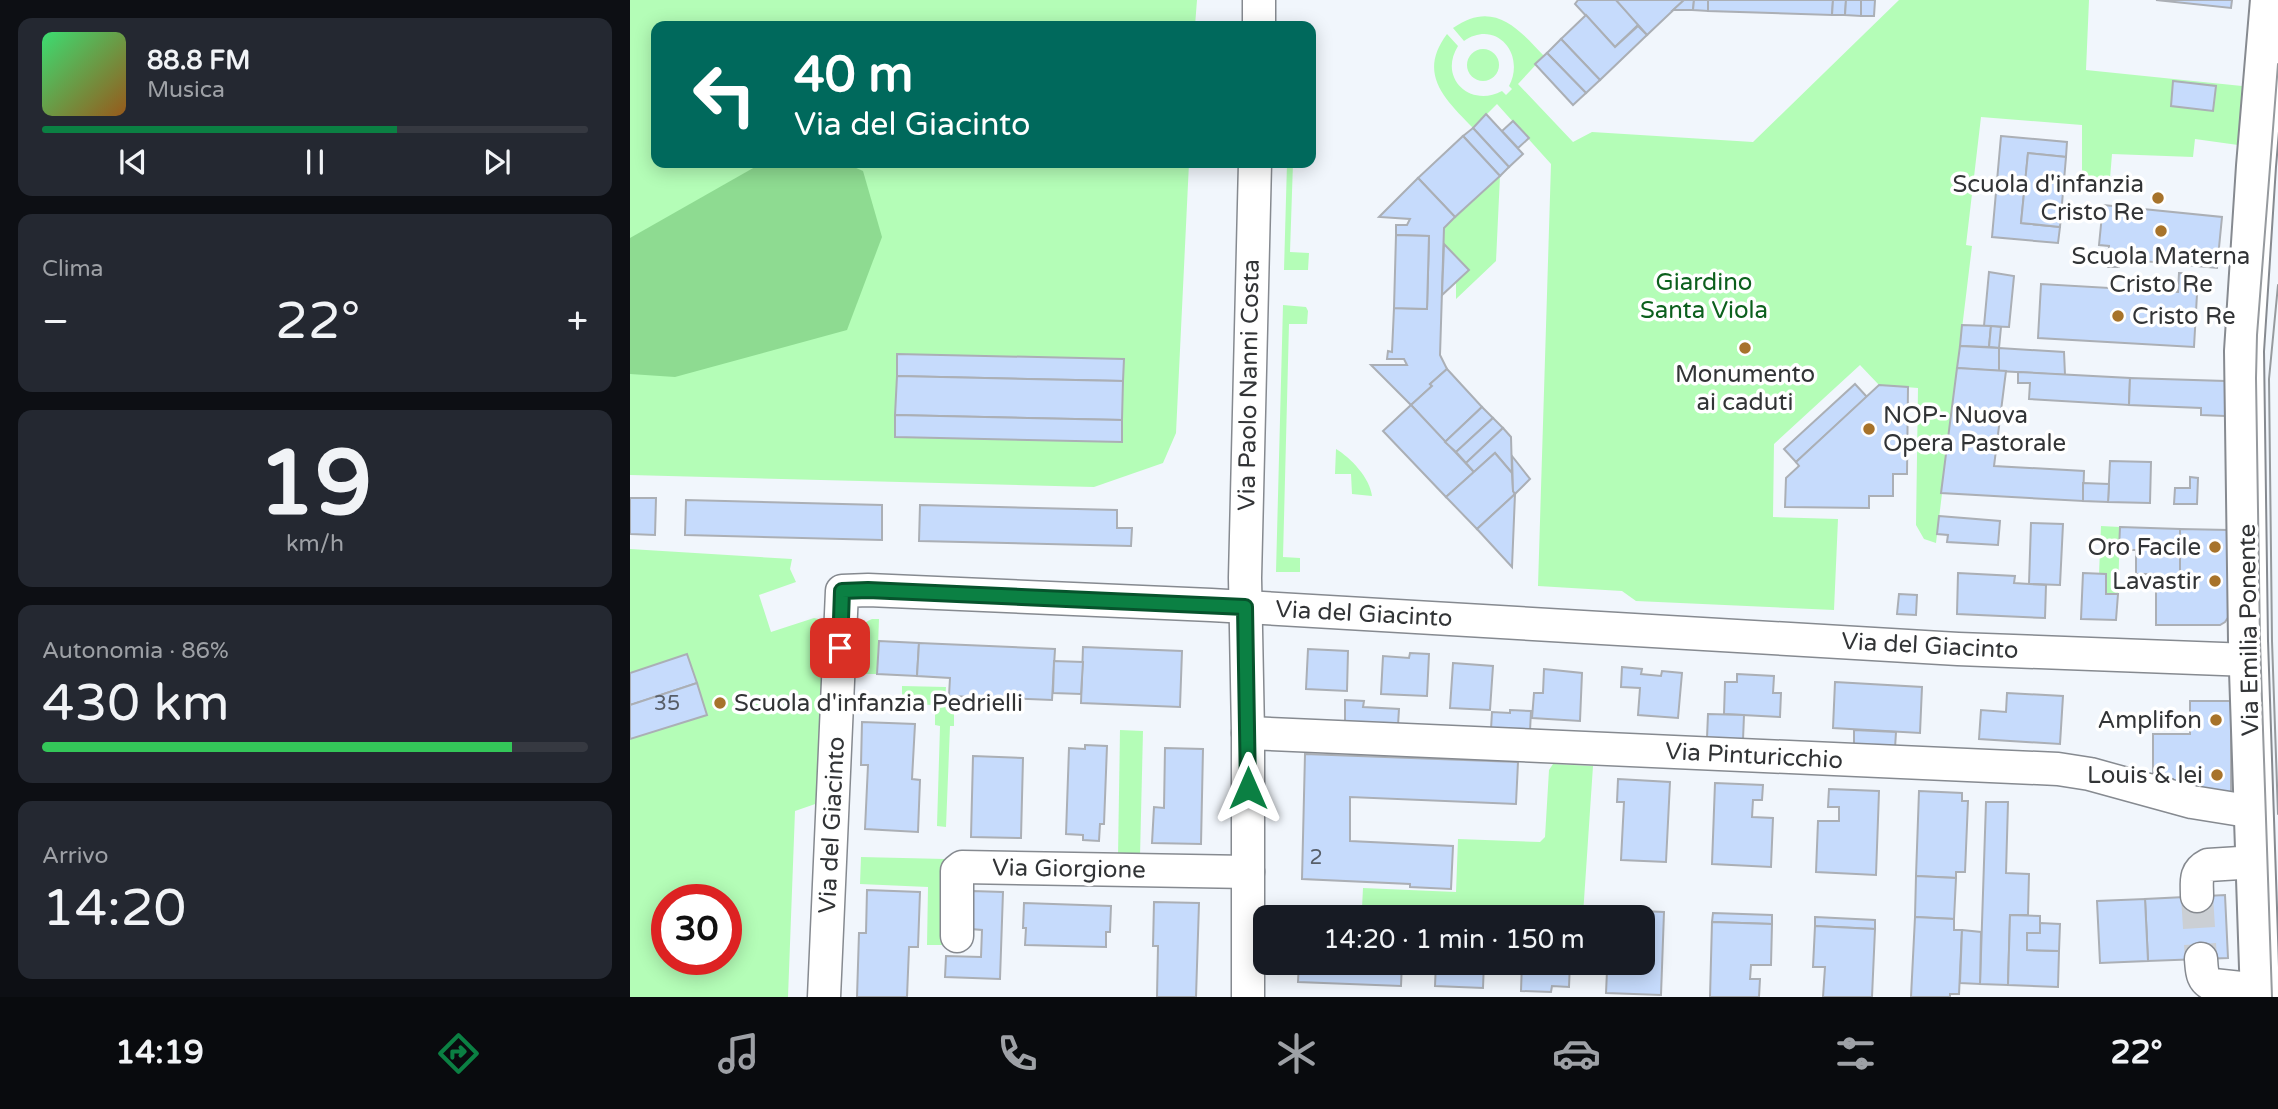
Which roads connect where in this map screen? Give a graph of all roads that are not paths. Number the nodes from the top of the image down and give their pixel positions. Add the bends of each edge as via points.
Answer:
1 (1259, 0) edge
2 (2270, 0) edge
3 (1259, 21) edge
4 (2278, 120) edge
5 (2258, 152) junction
6 (1255, 168) edge
7 (2250, 264) junction
8 (2278, 306) edge
9 (1245, 607) junction
10 (2249, 660) junction
11 (1248, 733) junction
12 (2254, 812) junction
13 (2256, 862) junction
14 (1248, 872) junction
15 (2197, 896) tunnel mouth
16 (957, 936) dead end
17 (2201, 959) tunnel mouth
18 (2260, 993) edge
19 (824, 997) edge
20 (1248, 997) edge

1 - 3 street
2 - 5 main road, Via Emilia Ponente
4 - 5 main road, Via Emilia Ponente via 2264,134
5 - 7 main road, Via Emilia Ponente
6 - 9 street, Via Paolo Nanni Costa
7 - 8 main road, Via Emilia Ponente via 2260,292
7 - 10 main road, Via Emilia Ponente via 2244,351
9 - 10 street, Via del Giacinto via 1880,645
9 - 11 street
9 - 19 street, Via del Giacinto via 842,591
10 - 12 main road, Via Emilia Ponente
11 - 12 street, Via Pinturicchio via 2058,769 2192,802
11 - 14 street
12 - 13 main road, Via Emilia Ponente
13 - 15 street via 2201,868
13 - 18 main road, Via Emilia Ponente
14 - 16 street, Via Giorgione via 962,867 957,871
14 - 20 street
17 - 18 street via 2206,982

